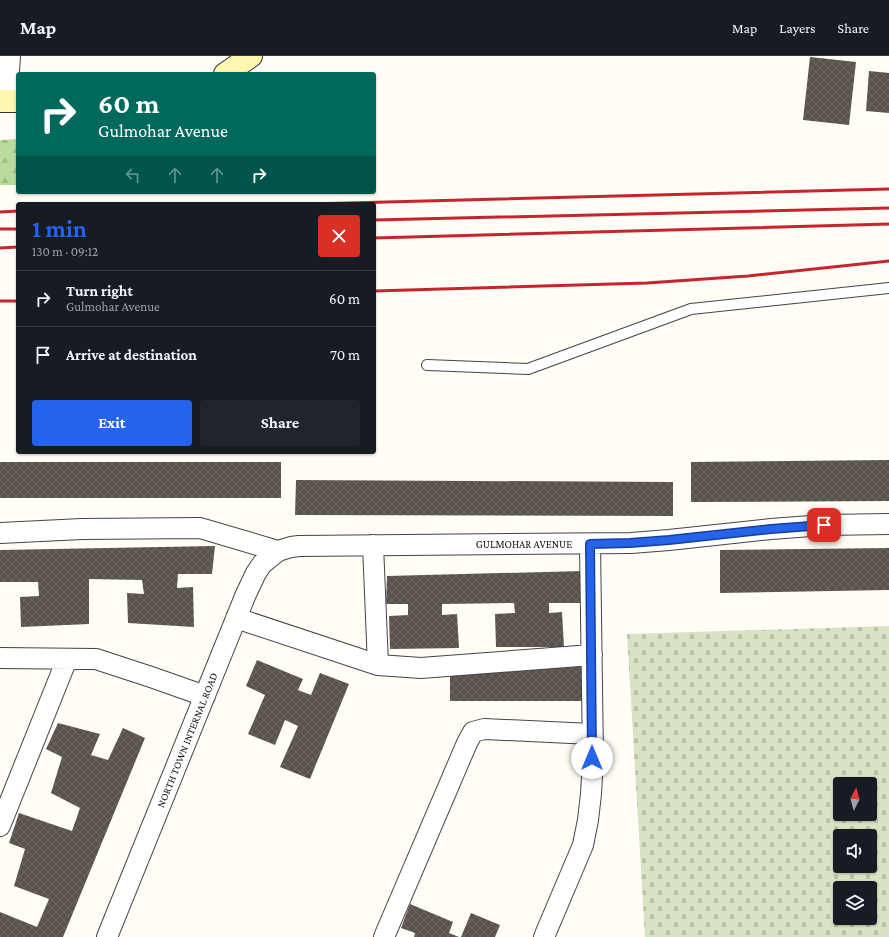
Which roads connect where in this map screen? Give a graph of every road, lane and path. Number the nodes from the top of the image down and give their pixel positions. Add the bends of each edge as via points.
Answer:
1 (251, 56) edge
2 (9, 66) edge
3 (228, 72) edge
4 (8, 101) edge
5 (889, 288) edge
6 (427, 365) dead end
7 (889, 524) edge
8 (0, 533) edge
9 (590, 544) junction
10 (373, 545) junction
11 (278, 551) junction
12 (236, 618) junction
13 (592, 655) junction
14 (0, 658) edge
15 (67, 659) junction
16 (378, 665) junction
17 (204, 696) junction
18 (592, 734) junction
19 (0, 826) edge
20 (107, 937) edge
21 (384, 937) edge
22 (544, 937) edge

1 - 3 main road
2 - 4 street
5 - 6 lane via 691,309 528,369
7 - 9 street, GULMOHAR AVENUE via 824,525 669,540
8 - 11 street via 200,528
9 - 10 street, GULMOHAR AVENUE
9 - 13 street
10 - 11 street, GULMOHAR AVENUE via 299,546
10 - 16 street
11 - 12 street, NORTH TOWN INTERNAL ROAD via 256,572
12 - 16 street
12 - 17 street, NORTH TOWN INTERNAL ROAD
13 - 16 street via 421,668
13 - 18 street
14 - 15 street
15 - 17 street via 96,659
15 - 19 street
17 - 20 street, NORTH TOWN INTERNAL ROAD
18 - 21 street via 484,729 473,732
18 - 22 street via 591,794 583,845

